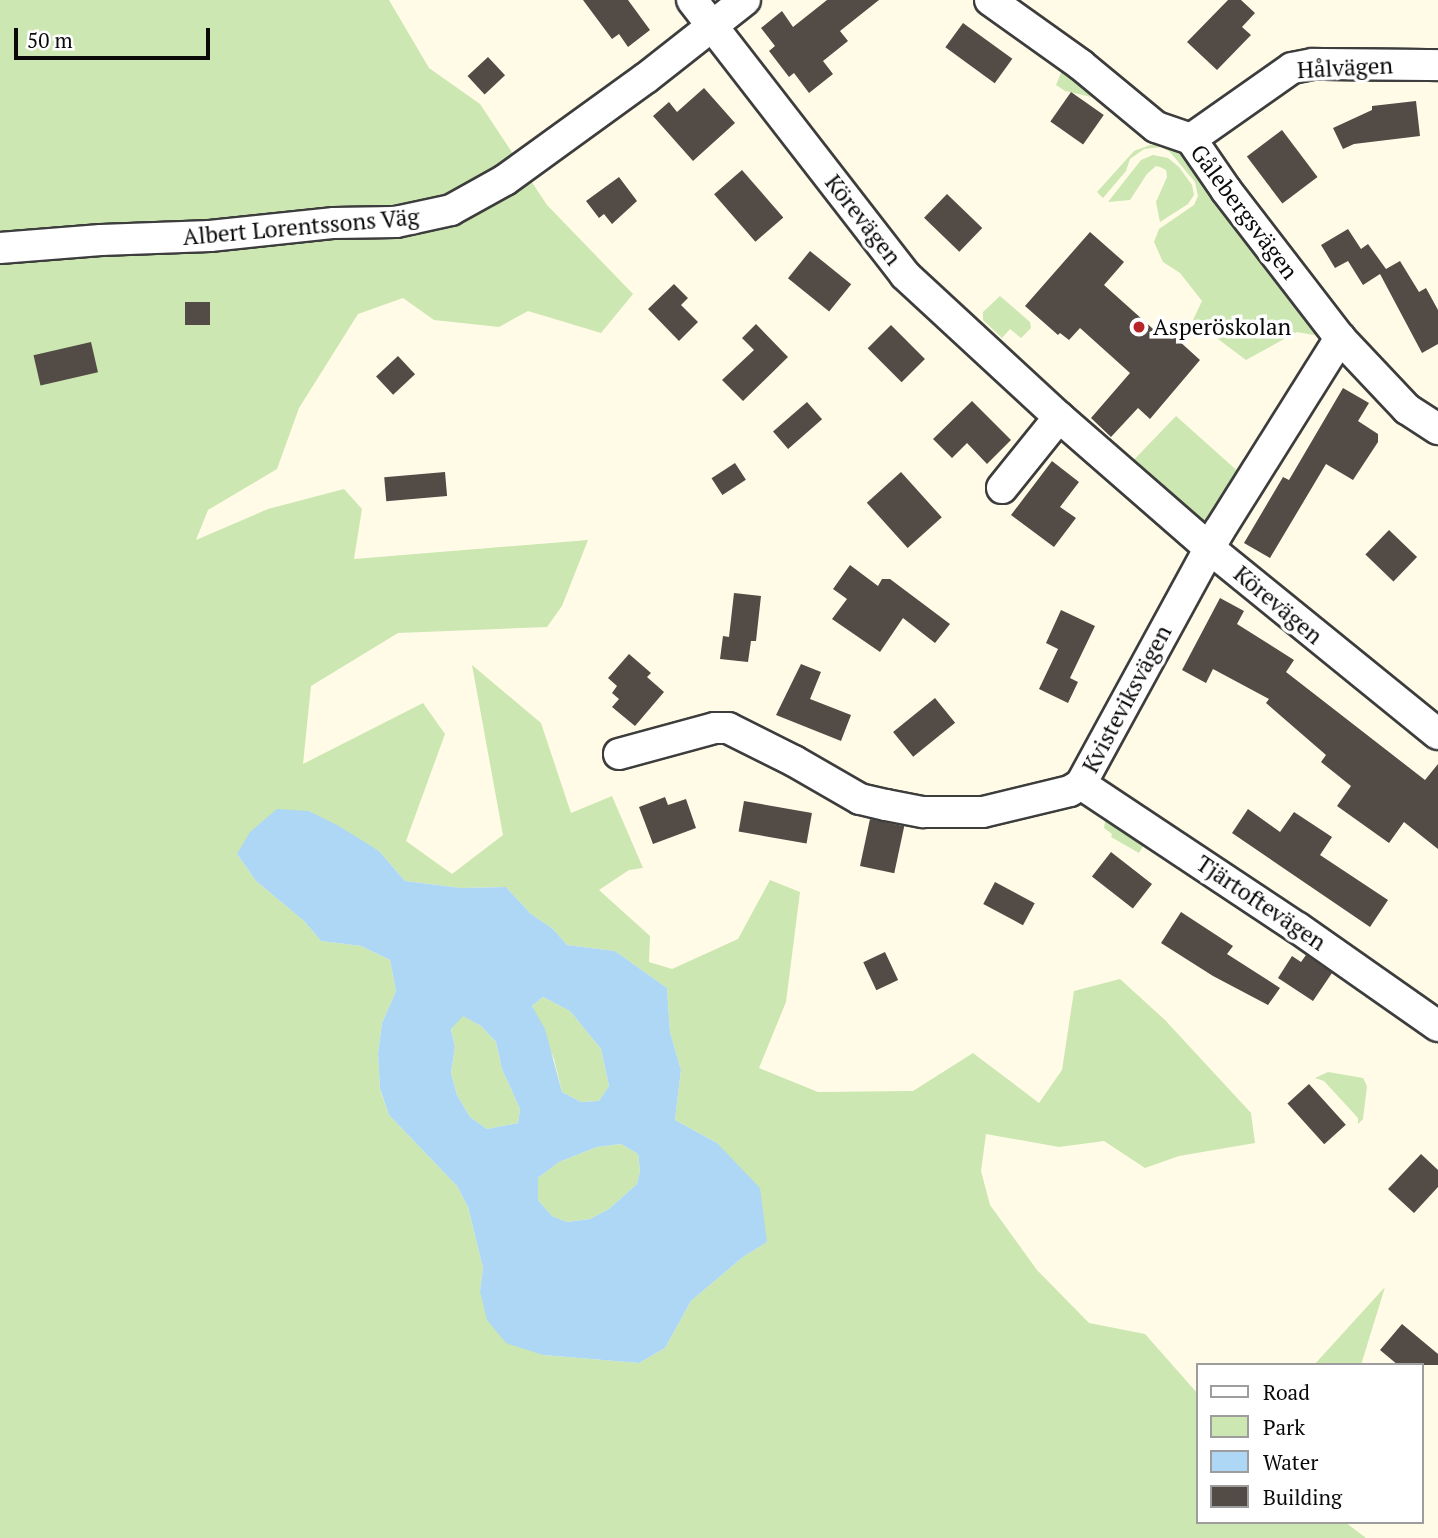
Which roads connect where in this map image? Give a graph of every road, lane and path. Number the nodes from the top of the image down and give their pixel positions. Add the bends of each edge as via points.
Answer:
1 (692, 0) edge
2 (745, 0) edge
3 (990, 0) edge
4 (711, 26) junction
5 (1438, 65) edge
6 (1191, 139) junction
7 (0, 248) edge
8 (1340, 338) junction
9 (1059, 417) junction
10 (1438, 429) edge
11 (1002, 488) dead end
12 (1209, 548) junction
13 (1438, 734) edge
14 (619, 754) dead end
15 (1081, 784) junction
16 (1438, 1026) edge

1 - 4 street, Körevägen
2 - 4 street
3 - 6 street, Gålebergsvägen via 1081,65 1156,127
4 - 7 street, Albert Lorentssons Väg via 505,180 451,210 396,222
4 - 9 street, Körevägen via 905,275
5 - 6 street, Hålvägen via 1313,64 1292,68
6 - 8 street, Gålebergsvägen
8 - 10 street, Gålebergsvägen via 1407,409
8 - 12 street, Kvisteviksvägen
9 - 11 street
9 - 12 street, Körevägen
12 - 13 street, Körevägen
12 - 15 street, Kvisteviksvägen
14 - 15 street, Kvisteviksvägen via 728,728 860,799 923,812 983,812 1049,798
15 - 16 street, Tjärtoftevägen

